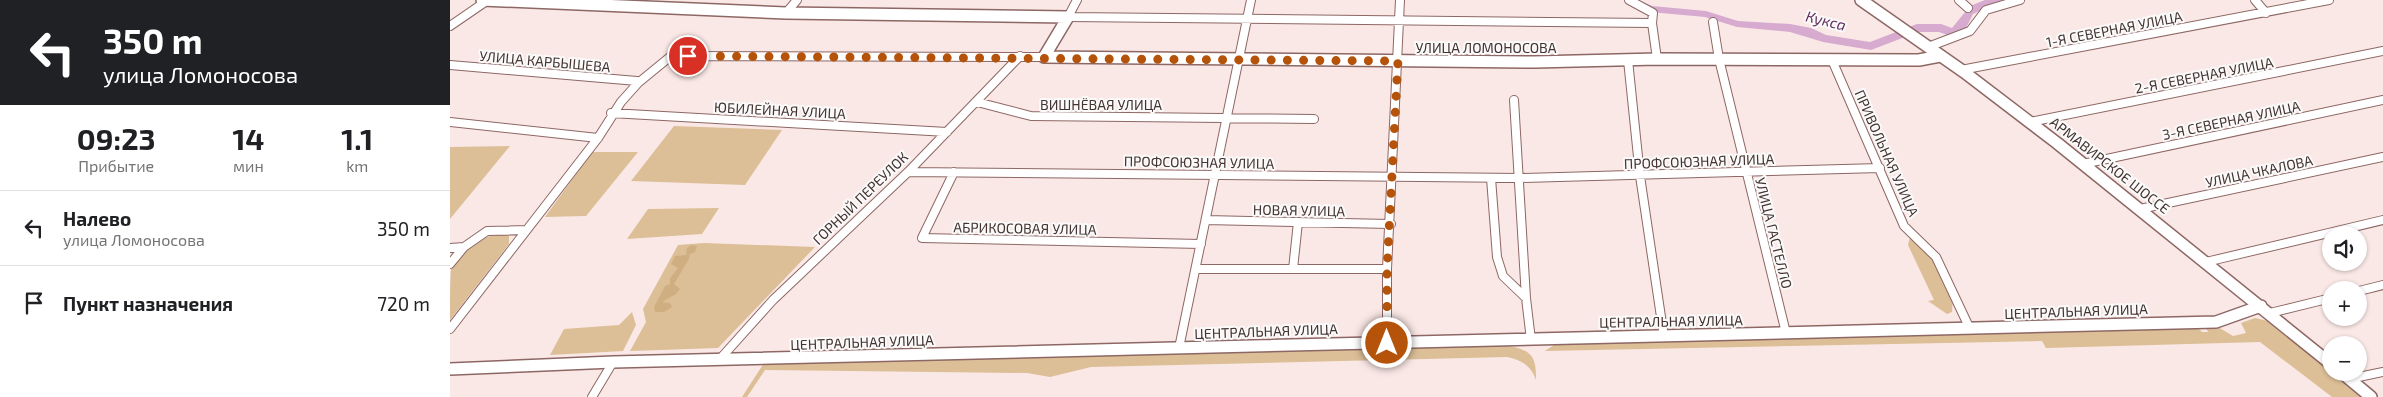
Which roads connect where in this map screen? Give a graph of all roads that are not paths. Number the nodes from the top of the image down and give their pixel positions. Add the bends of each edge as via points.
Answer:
1 (482, 0) edge
2 (488, 0) edge
3 (798, 0) edge
4 (1077, 0) edge
5 (1251, 0) edge
6 (1400, 0) edge
7 (1630, 0) edge
8 (1861, 0) edge
9 (1959, 0) edge
10 (2020, 0) edge
11 (2255, 0) edge
12 (2329, 0) edge
13 (2304, 3) edge
14 (1968, 8) dead end
15 (786, 13) junction
16 (2266, 13) junction
17 (1068, 17) junction
18 (1249, 19) junction
19 (1400, 20) junction
20 (1713, 22) dead end
21 (1652, 23) junction
22 (450, 26) edge
23 (1928, 47) junction
24 (2383, 51) edge
25 (1020, 56) junction
26 (1940, 56) junction
27 (1044, 57) junction
28 (1240, 58) junction
29 (1658, 59) junction
30 (1719, 59) junction
31 (1628, 60) junction
32 (1832, 60) junction
33 (1398, 61) junction
34 (450, 65) edge
35 (1961, 70) junction
36 (637, 81) junction
37 (1514, 100) dead end
38 (2383, 100) edge
39 (977, 102) junction
40 (611, 113) junction
41 (1226, 117) junction
42 (1314, 119) dead end
43 (450, 122) edge
44 (2030, 122) junction
45 (947, 132) junction
46 (598, 138) junction
47 (2383, 157) edge
48 (2084, 164) junction
49 (1880, 168) junction
50 (908, 172) junction
51 (954, 172) junction
52 (1747, 173) junction
53 (1215, 175) junction
54 (1640, 176) junction
55 (1391, 178) junction
56 (1491, 178) junction
57 (1520, 178) junction
58 (2140, 209) junction
59 (1206, 220) junction
60 (2383, 220) edge
61 (1298, 222) junction
62 (1391, 224) junction
63 (526, 230) junction
64 (1201, 244) junction
65 (450, 248) edge
66 (464, 248) junction
67 (2206, 262) junction
68 (450, 264) edge
69 (1197, 269) junction
70 (1293, 269) junction
71 (1387, 270) junction
72 (2383, 285) edge
73 (2367, 289) edge
74 (1526, 298) junction
75 (2322, 300) edge
76 (2265, 310) junction
77 (450, 329) edge
78 (1970, 329) junction
79 (1786, 333) junction
80 (1664, 337) junction
81 (1532, 340) junction
82 (1387, 343) junction
83 (1179, 348) junction
84 (2322, 357) edge
85 (720, 359) junction
86 (612, 362) junction
87 (450, 369) edge
88 (2383, 372) edge
89 (2367, 374) edge
90 (2351, 381) edge
91 (592, 397) edge
92 (2371, 397) edge

1 - 2 street
2 - 15 street
2 - 22 street
3 - 15 street
4 - 17 street
5 - 18 street
6 - 19 street
7 - 21 street via 1653,13
8 - 23 street, АРМАВИРСКОЕ ШОССЕ
9 - 14 street
10 - 23 street via 1986,10 1970,31
11 - 16 street
12 - 13 street, 1-Я СЕВЕРНАЯ УЛИЦА
13 - 16 street, 1-Я СЕВЕРНАЯ УЛИЦА
15 - 17 street
16 - 35 street, 1-Я СЕВЕРНАЯ УЛИЦА
17 - 18 street
17 - 27 street
18 - 19 street
18 - 28 street
19 - 21 street
19 - 33 street
20 - 30 street, УЛИЦА ГАСТЕЛЛО
21 - 29 street
23 - 26 street, АРМАВИРСКОЕ ШОССЕ
24 - 44 street, 2-Я СЕВЕРНАЯ УЛИЦА
25 - 27 street, УЛИЦА ЛОМОНОСОВА
25 - 36 street, УЛИЦА ЛОМОНОСОВА via 671,56
25 - 39 street, ГОРНЫЙ ПЕРЕУЛОК
26 - 32 street, УЛИЦА ЛОМОНОСОВА via 1919,60
26 - 35 street, АРМАВИРСКОЕ ШОССЕ
27 - 28 street, УЛИЦА ЛОМОНОСОВА
28 - 33 street, УЛИЦА ЛОМОНОСОВА
28 - 41 street
29 - 30 street, УЛИЦА ЛОМОНОСОВА
29 - 31 street, УЛИЦА ЛОМОНОСОВА
30 - 32 street, УЛИЦА ЛОМОНОСОВА
30 - 52 street, УЛИЦА ГАСТЕЛЛО
31 - 33 street, УЛИЦА ЛОМОНОСОВА
31 - 54 street
32 - 49 street, ПРИВОЛЬНАЯ УЛИЦА
33 - 55 street
34 - 36 street, УЛИЦА КАРБЫШЕВА
35 - 44 street, АРМАВИРСКОЕ ШОССЕ
36 - 40 street
37 - 57 street
38 - 48 street, 3-Я СЕВЕРНАЯ УЛИЦА
39 - 41 street, ВИШНЁВАЯ УЛИЦА via 1031,116
39 - 45 street, ГОРНЫЙ ПЕРЕУЛОК
40 - 45 street, ЮБИЛЕЙНАЯ УЛИЦА
40 - 46 street
41 - 42 street, ВИШНЁВАЯ УЛИЦА
41 - 53 street
43 - 46 street
44 - 48 street, АРМАВИРСКОЕ ШОССЕ
45 - 50 street, ГОРНЫЙ ПЕРЕУЛОК
46 - 63 street
47 - 58 street, УЛИЦА ЧКАЛОВА
48 - 58 street, АРМАВИРСКОЕ ШОССЕ
49 - 52 street, ПРОФСОЮЗНАЯ УЛИЦА
49 - 78 street, ПРИВОЛЬНАЯ УЛИЦА via 1904,226 1936,257
50 - 51 street, ПРОФСОЮЗНАЯ УЛИЦА
50 - 85 street, ГОРНЫЙ ПЕРЕУЛОК via 773,300
51 - 53 street, ПРОФСОЮЗНАЯ УЛИЦА
51 - 64 street, АБРИКОСОВАЯ УЛИЦА via 922,238
52 - 54 street, ПРОФСОЮЗНАЯ УЛИЦА
52 - 79 street, УЛИЦА ГАСТЕЛЛО
53 - 55 street, ПРОФСОЮЗНАЯ УЛИЦА
53 - 59 street
54 - 57 street, ПРОФСОЮЗНАЯ УЛИЦА
54 - 80 street
55 - 56 street, ПРОФСОЮЗНАЯ УЛИЦА
55 - 62 street
56 - 57 street, ПРОФСОЮЗНАЯ УЛИЦА
56 - 74 street via 1497,257 1503,276
57 - 74 street
58 - 67 street, АРМАВИРСКОЕ ШОССЕ
59 - 61 street, НОВАЯ УЛИЦА
59 - 64 street
60 - 67 street
61 - 62 street, НОВАЯ УЛИЦА
61 - 70 street
62 - 71 street
63 - 66 street via 488,231
63 - 77 street
64 - 69 street
65 - 66 street
66 - 68 street
67 - 76 street, АРМАВИРСКОЕ ШОССЕ
69 - 70 street
69 - 83 street
70 - 71 street
71 - 82 street
72 - 73 street
74 - 81 street
75 - 76 street
76 - 78 street, ЦЕНТРАЛЬНАЯ УЛИЦА via 2216,322
76 - 84 street, АРМАВИРСКОЕ ШОССЕ
78 - 79 street, ЦЕНТРАЛЬНАЯ УЛИЦА
79 - 80 street, ЦЕНТРАЛЬНАЯ УЛИЦА
80 - 81 street, ЦЕНТРАЛЬНАЯ УЛИЦА
81 - 82 street, ЦЕНТРАЛЬНАЯ УЛИЦА
82 - 83 street, ЦЕНТРАЛЬНАЯ УЛИЦА
83 - 85 street, ЦЕНТРАЛЬНАЯ УЛИЦА
85 - 86 street, ЦЕНТРАЛЬНАЯ УЛИЦА
86 - 87 street, ЦЕНТРАЛЬНАЯ УЛИЦА
86 - 91 street
88 - 89 street
90 - 92 street

